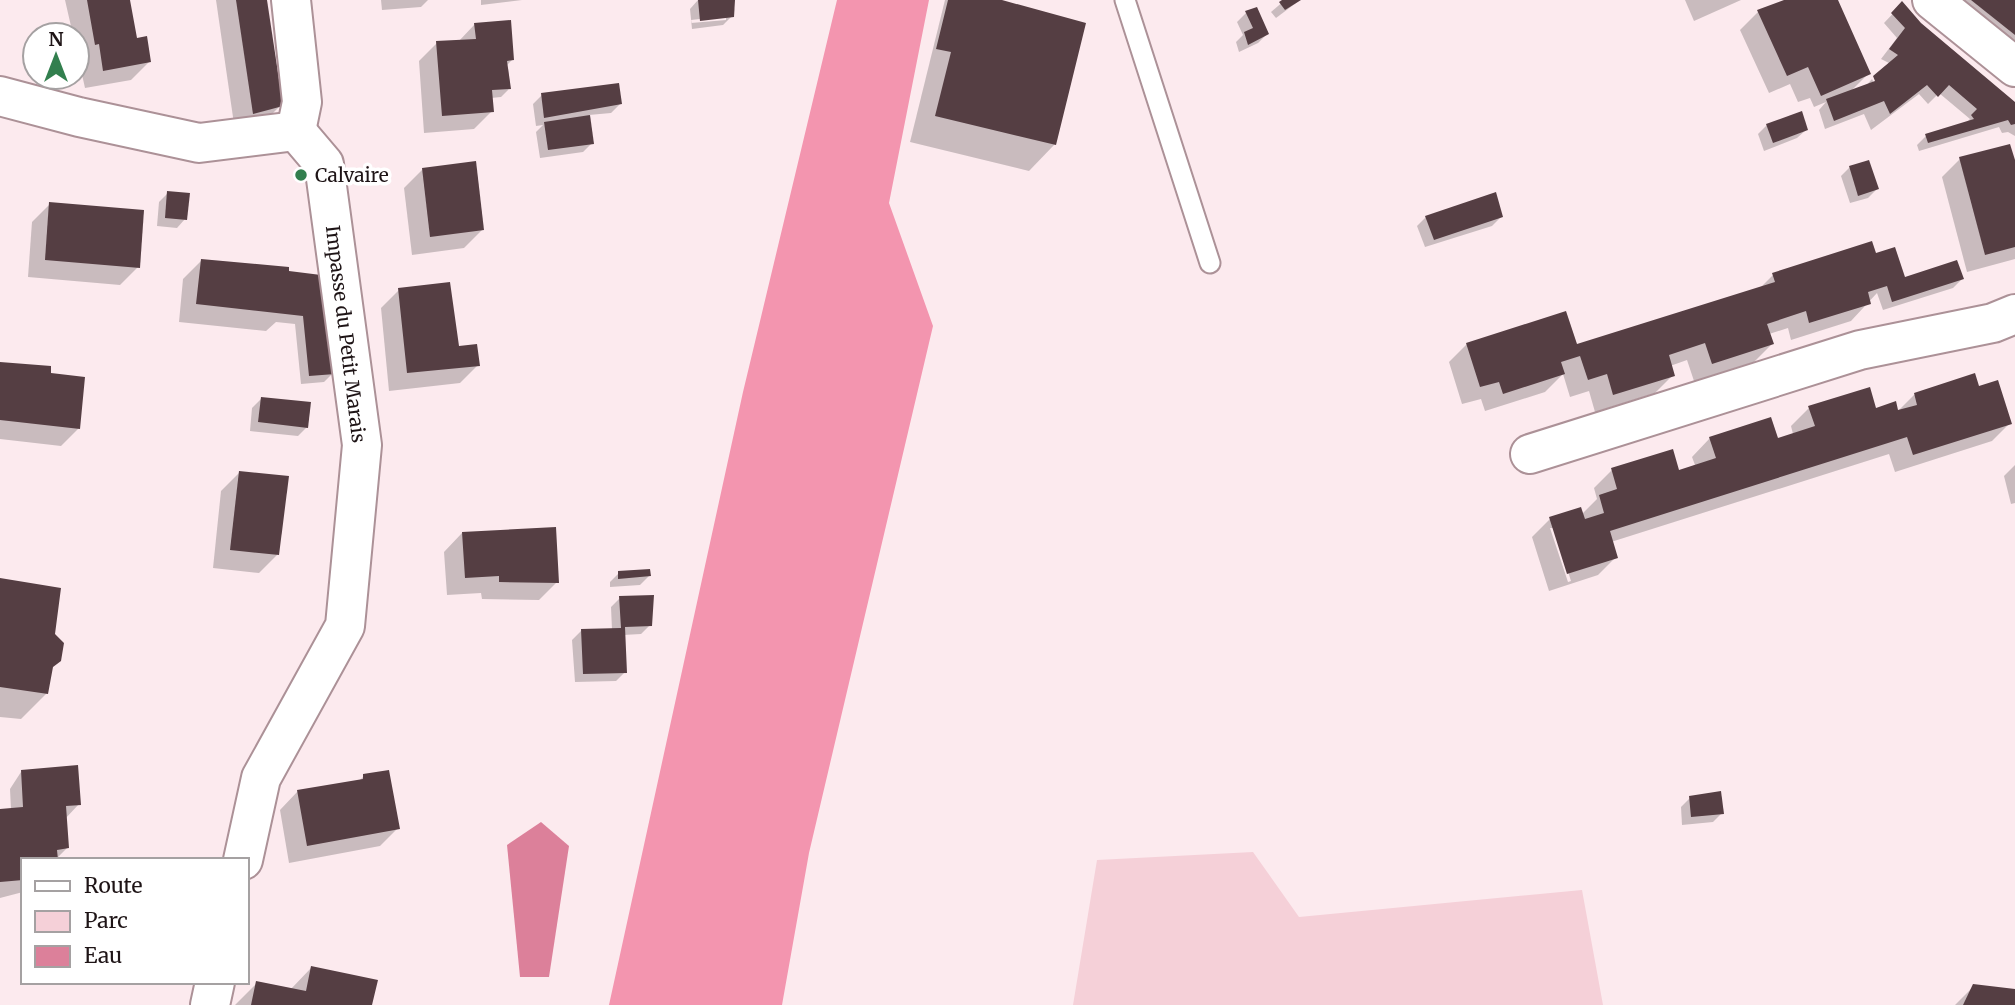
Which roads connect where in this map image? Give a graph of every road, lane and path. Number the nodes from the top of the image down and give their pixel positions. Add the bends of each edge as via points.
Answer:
1 (291, 0) edge
2 (1125, 0) edge
3 (1933, 0) edge
4 (2015, 67) edge
5 (0, 96) edge
6 (296, 131) junction
7 (1210, 263) dead end
8 (2015, 314) edge
9 (1530, 454) dead end
10 (243, 858) edge
11 (214, 984) edge
12 (209, 1005) edge

1 - 6 street via 302,102
2 - 7 lane
3 - 4 street
5 - 6 street via 199,143
6 - 10 street, Impasse du Petit Marais via 324,163 362,444 345,626 261,778
8 - 9 street via 1993,323 1860,350
11 - 12 street

